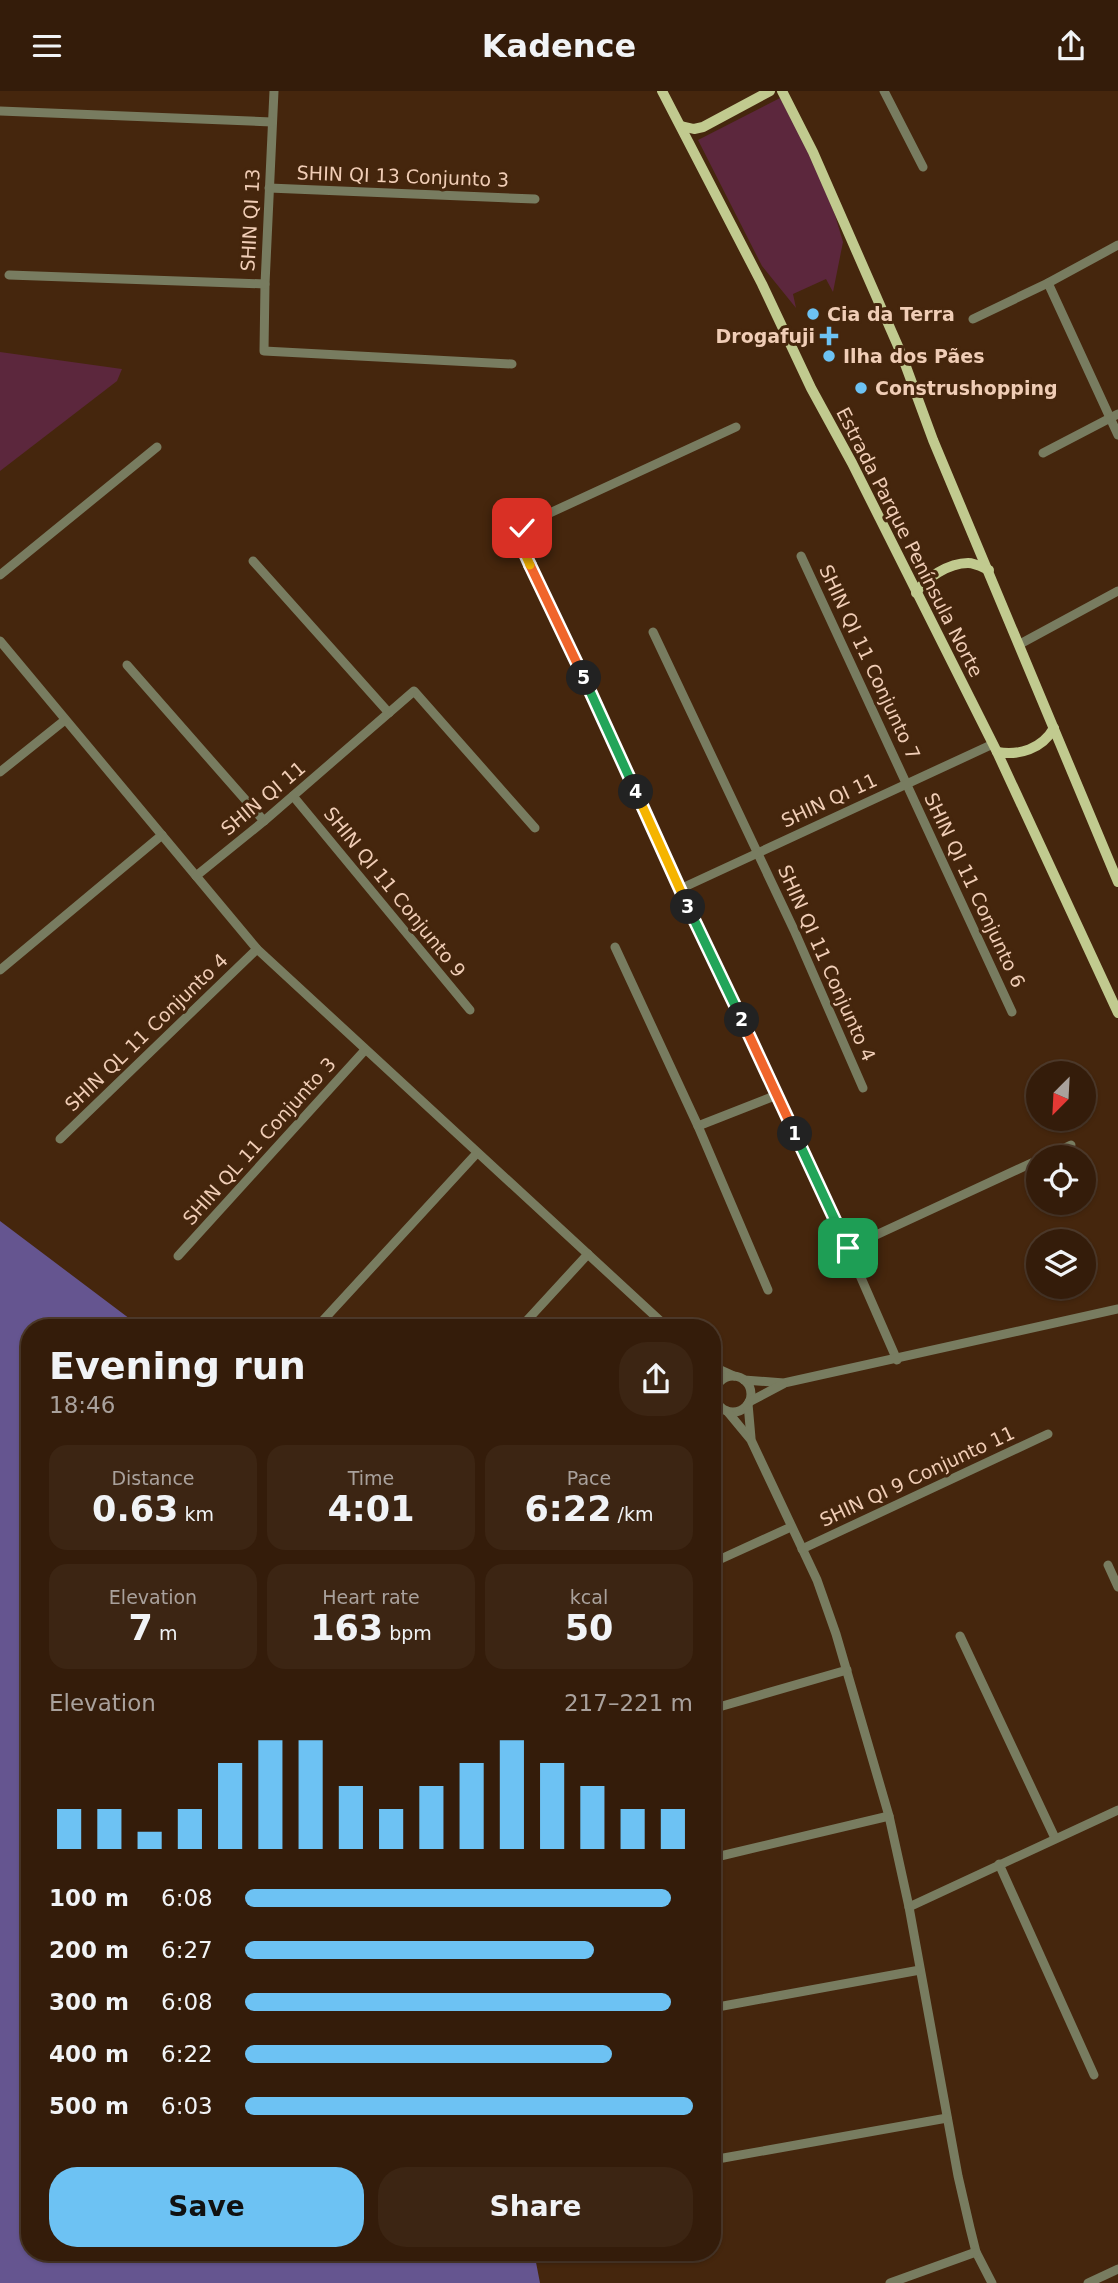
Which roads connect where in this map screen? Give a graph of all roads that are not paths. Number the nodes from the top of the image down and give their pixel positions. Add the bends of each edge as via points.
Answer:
1 (274, 91) edge
2 (662, 91) edge
3 (770, 91) edge
4 (782, 91) edge
5 (884, 91) edge
6 (0, 111) edge
7 (272, 122) junction
8 (681, 126) junction
9 (923, 167) dead end
10 (269, 188) junction
11 (535, 199) dead end
12 (1118, 245) edge
13 (9, 275) dead end
14 (1048, 283) junction
15 (265, 284) junction
16 (973, 319) dead end
17 (512, 364) dead end
18 (1114, 416) edge
19 (736, 427) dead end
20 (1118, 435) edge
21 (157, 447) dead end
22 (1043, 453) dead end
23 (801, 556) dead end
24 (253, 561) dead end
25 (989, 570) junction
26 (0, 575) edge
27 (1118, 590) edge
28 (916, 593) junction
29 (653, 632) dead end
30 (0, 641) edge
31 (1020, 643) junction
32 (128, 665) dead end
33 (389, 713) junction
34 (65, 720) junction
35 (1054, 728) junction
36 (995, 748) junction
37 (0, 772) edge
38 (906, 783) junction
39 (293, 796) junction
40 (264, 821) junction
41 (535, 828) dead end
42 (162, 835) junction
43 (758, 853) junction
44 (196, 876) junction
45 (1118, 882) edge
46 (680, 889) junction
47 (614, 947) dead end
48 (257, 949) junction
49 (0, 970) edge
50 (470, 1010) dead end
51 (1012, 1012) dead end
52 (1118, 1013) edge
53 (365, 1050) junction
54 (863, 1088) dead end
55 (777, 1095) junction
56 (698, 1126) junction
57 (60, 1139) dead end
58 (477, 1153) junction
59 (1026, 1166) edge
60 (848, 1248) junction
61 (588, 1254) junction
62 (178, 1256) dead end
63 (768, 1290) dead end
64 (1118, 1309) edge
65 (324, 1319) edge
66 (528, 1319) edge
67 (658, 1319) edge
68 (897, 1360) junction
69 (721, 1370) edge
70 (739, 1378) junction
71 (721, 1382) edge
72 (784, 1383) junction
73 (749, 1403) junction
74 (721, 1407) edge
75 (727, 1411) junction
76 (1048, 1434) dead end
77 (751, 1440) junction
78 (791, 1527) junction
79 (802, 1549) junction
80 (721, 1559) edge
81 (1108, 1565) dead end
82 (1118, 1587) edge
83 (960, 1636) dead end
84 (847, 1670) junction
85 (721, 1706) edge
86 (1118, 1810) edge
87 (889, 1816) junction
88 (1055, 1838) junction
89 (721, 1856) edge
90 (999, 1864) junction
91 (909, 1907) junction
92 (920, 1970) junction
93 (721, 2006) edge
94 (1094, 2075) dead end
95 (947, 2118) junction
96 (721, 2158) edge
97 (976, 2252) junction
98 (1118, 2269) edge
99 (890, 2283) edge
100 (992, 2283) edge
101 (1088, 2283) edge

1 - 7 street, SHIN QI 13
2 - 8 main road, Estrada Parque Península Norte
3 - 8 main road via 703,127
4 - 25 main road via 901,353
5 - 9 street
6 - 7 street
7 - 10 street, SHIN QI 13
8 - 28 main road, Estrada Parque Península Norte
10 - 11 street, SHIN QI 13 Conjunto 3
10 - 15 street, SHIN QI 13
12 - 14 street
13 - 15 street
14 - 16 street
14 - 18 street
15 - 17 street, SHIN QI 13 via 264,351
18 - 20 street
18 - 22 street
19 - 46 street via 526,524 519,532 520,544
21 - 26 street
23 - 38 street, SHIN QI 11 Conjunto 7
24 - 33 street
25 - 28 main road via 967,563 954,566 928,580
25 - 31 main road
27 - 31 street
28 - 36 main road, Estrada Parque Península Norte
29 - 43 street, SHIN QI 11 Conjunto 4
30 - 34 street
31 - 35 main road
32 - 40 street
33 - 39 street, SHIN QI 11
33 - 41 street, SHIN QI 11 via 414,691
34 - 37 street
34 - 42 street
35 - 36 main road via 1030,749 1007,754
35 - 45 main road
36 - 38 street, SHIN QI 11
36 - 52 main road, Estrada Parque Península Norte
38 - 43 street, SHIN QI 11
38 - 51 street, SHIN QI 11 Conjunto 6
39 - 40 street, SHIN QI 11
39 - 50 street, SHIN QI 11 Conjunto 9
40 - 44 street, SHIN QI 11
42 - 44 street
42 - 49 street
43 - 46 street, SHIN QI 11
43 - 54 street, SHIN QI 11 Conjunto 4
44 - 48 street
46 - 55 street
47 - 56 street
48 - 53 street
48 - 57 street, SHIN QL 11 Conjunto 4
53 - 58 street
53 - 62 street, SHIN QL 11 Conjunto 3
55 - 56 street
55 - 60 street
56 - 63 street
58 - 61 street
58 - 65 street
59 - 60 street
60 - 68 street
61 - 66 street
61 - 67 street
64 - 68 street
68 - 72 street
69 - 70 street
70 - 71 street
70 - 72 street
70 - 73 street via 749,1386
72 - 73 street
73 - 75 street via 737,1412
73 - 77 street
74 - 75 street
75 - 77 street
76 - 79 street, SHIN QI 9 Conjunto 11
77 - 78 street
78 - 79 street
78 - 80 street
79 - 84 street via 827,1606
81 - 82 street
83 - 88 street
84 - 85 street
84 - 87 street
86 - 88 street
87 - 89 street
87 - 91 street
88 - 90 street
90 - 91 street
90 - 94 street
91 - 92 street
92 - 93 street
92 - 95 street
95 - 96 street
95 - 97 street
97 - 99 street
97 - 100 street
98 - 101 street

